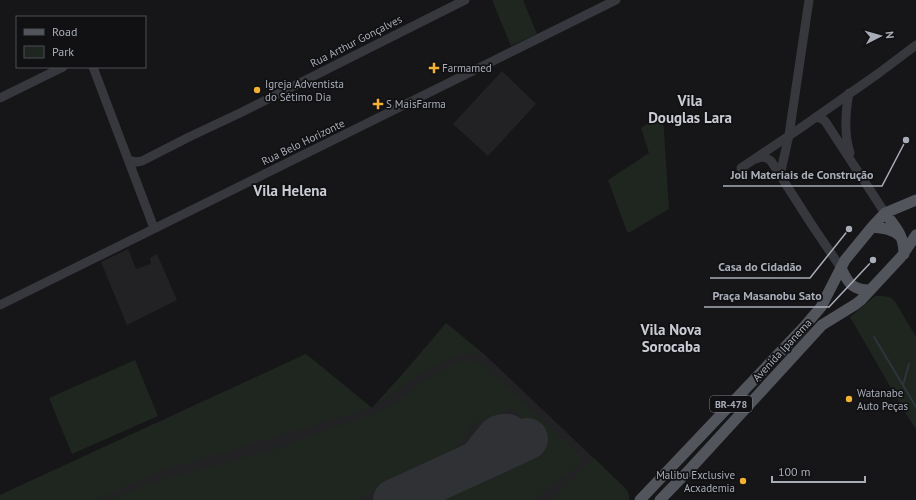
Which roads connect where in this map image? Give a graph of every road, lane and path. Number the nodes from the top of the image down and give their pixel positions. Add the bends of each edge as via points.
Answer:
1 (464, 0) edge
2 (616, 0) edge
3 (809, 0) edge
4 (916, 45) edge
5 (62, 68) edge
6 (93, 68) edge
7 (850, 94) junction
8 (0, 98) edge
9 (792, 116) junction
10 (816, 117) junction
11 (802, 127) junction
12 (789, 135) junction
13 (129, 160) junction
14 (753, 160) junction
15 (853, 164) junction
16 (741, 168) dead end
17 (780, 175) junction
18 (916, 200) edge
19 (886, 213) junction
20 (872, 227) junction
21 (154, 228) junction
22 (901, 236) junction
23 (916, 236) edge
24 (904, 254) junction
25 (841, 268) junction
26 (870, 290) junction
27 (0, 305) edge
28 (640, 500) edge
29 (660, 500) edge

1 - 13 street, Rua Arthur Gonçalves via 142,161
2 - 21 street, Rua Belo Horizonte
3 - 9 street
4 - 7 street
5 - 8 street
6 - 13 street
7 - 10 street
7 - 15 street via 845,127
9 - 11 street via 794,124
9 - 12 street
10 - 11 street
10 - 15 street via 825,121
11 - 12 street
12 - 14 street
12 - 17 street
13 - 21 street
14 - 16 street
14 - 17 street via 759,157 768,158
15 - 19 street
17 - 25 street
18 - 19 main road, Avenida Ipanema / BR-478
19 - 20 main road, Avenida Ipanema / BR-478
19 - 22 main road
20 - 22 main road via 890,229
20 - 25 main road, Avenida Ipanema / BR-478
21 - 27 street, Rua Belo Horizonte
22 - 24 main road
23 - 24 main road, Avenida Ipanema / BR-478
24 - 26 main road, Avenida Ipanema / BR-478
25 - 26 main road via 852,286
25 - 28 main road, Avenida Ipanema / BR-478 via 821,307 803,328
26 - 29 main road, Avenida Ipanema / BR-478 via 856,304 822,325

